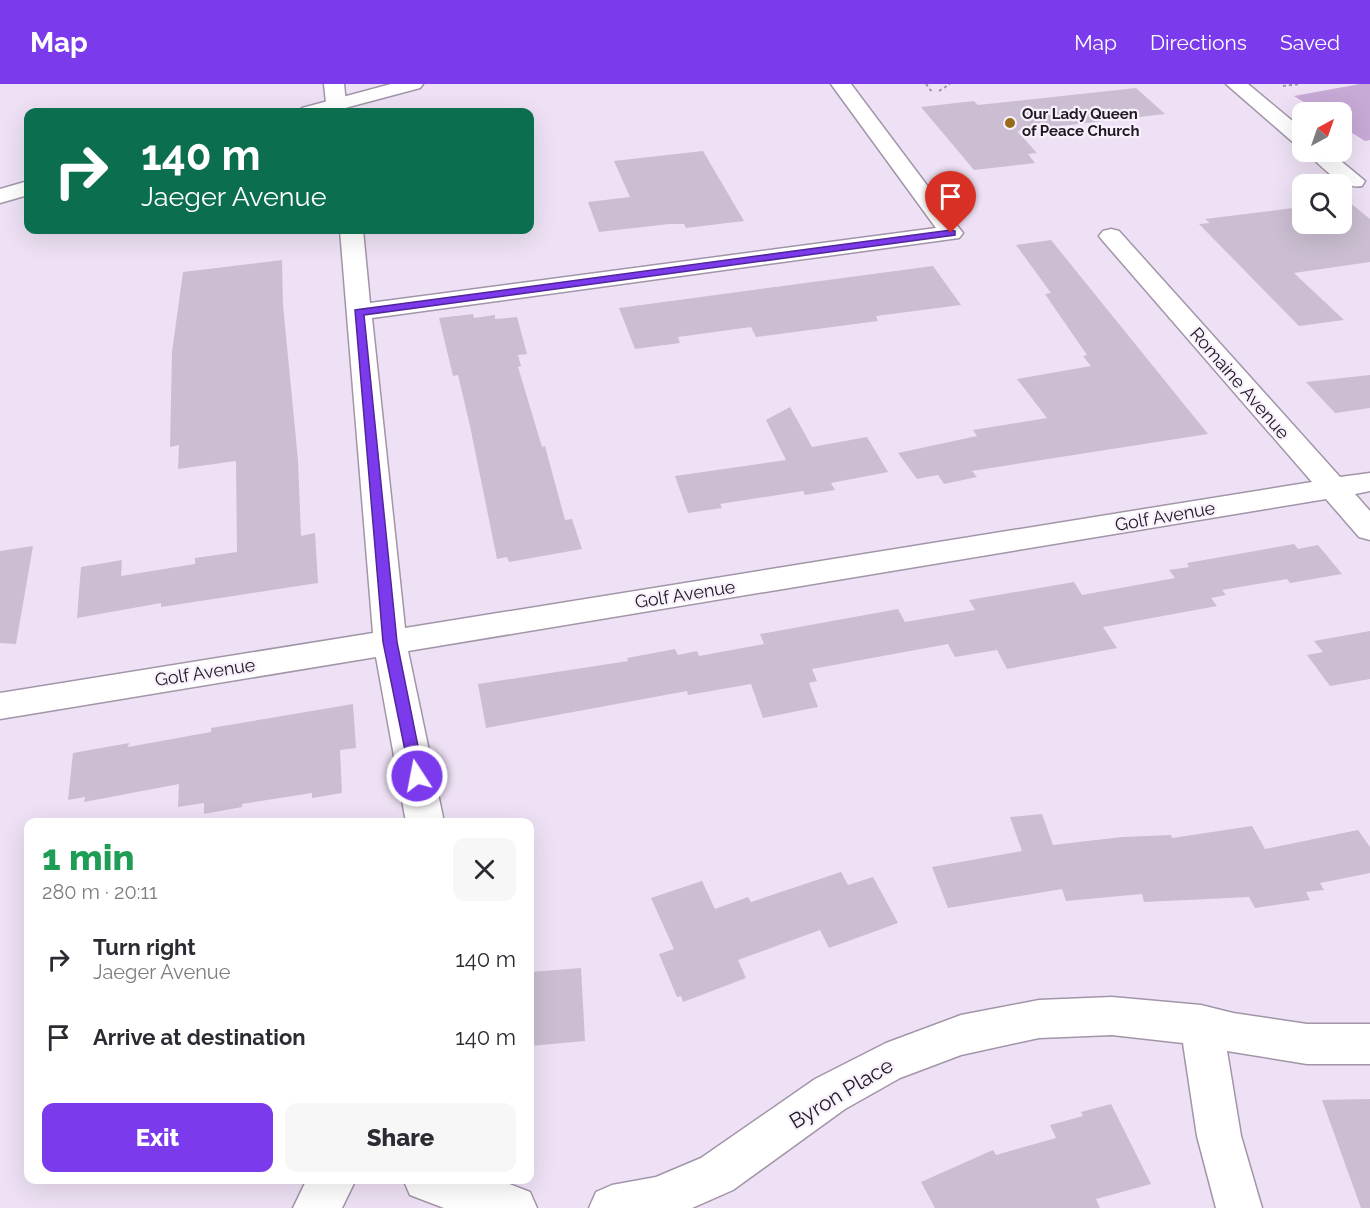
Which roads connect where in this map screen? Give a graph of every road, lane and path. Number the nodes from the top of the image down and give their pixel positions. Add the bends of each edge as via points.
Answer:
1 (334, 84) edge
2 (414, 84) edge
3 (841, 84) edge
4 (926, 84) edge
5 (950, 84) edge
6 (1236, 84) edge
7 (1279, 84) edge
8 (1299, 84) edge
9 (939, 91) dead end
10 (932, 92) dead end
11 (337, 108) edge
12 (340, 108) edge
13 (1292, 132) edge
14 (1329, 162) edge
15 (1354, 182) dead end
16 (24, 189) edge
17 (0, 196) edge
18 (351, 234) edge
19 (1111, 236) dead end
20 (359, 312) junction
21 (1370, 482) edge
22 (1333, 488) junction
23 (1370, 530) edge
24 (390, 642) junction
25 (0, 706) edge
26 (424, 818) edge
27 (1201, 1025) junction
28 (1370, 1044) edge
29 (330, 1184) edge
30 (441, 1184) edge
31 (316, 1208) edge
32 (514, 1208) edge
33 (612, 1208) edge
34 (1239, 1208) edge

1 - 11 street
2 - 12 street
3 - 20 street via 951,233
4 - 10 path
5 - 9 path
6 - 13 street
7 - 8 path
14 - 15 street
16 - 17 street
18 - 20 street
19 - 22 street, Romaine Avenue
20 - 24 street
21 - 22 street, Golf Avenue
22 - 23 street, Romaine Avenue
22 - 24 street, Golf Avenue
24 - 25 street, Golf Avenue
24 - 26 street
27 - 28 street, Byron Place via 1307,1044
27 - 33 street, Byron Place via 1112,1016 1039,1019 961,1035 886,1063 830,1094 717,1174 656,1200
27 - 34 street via 1219,1136
29 - 31 street
30 - 32 street

